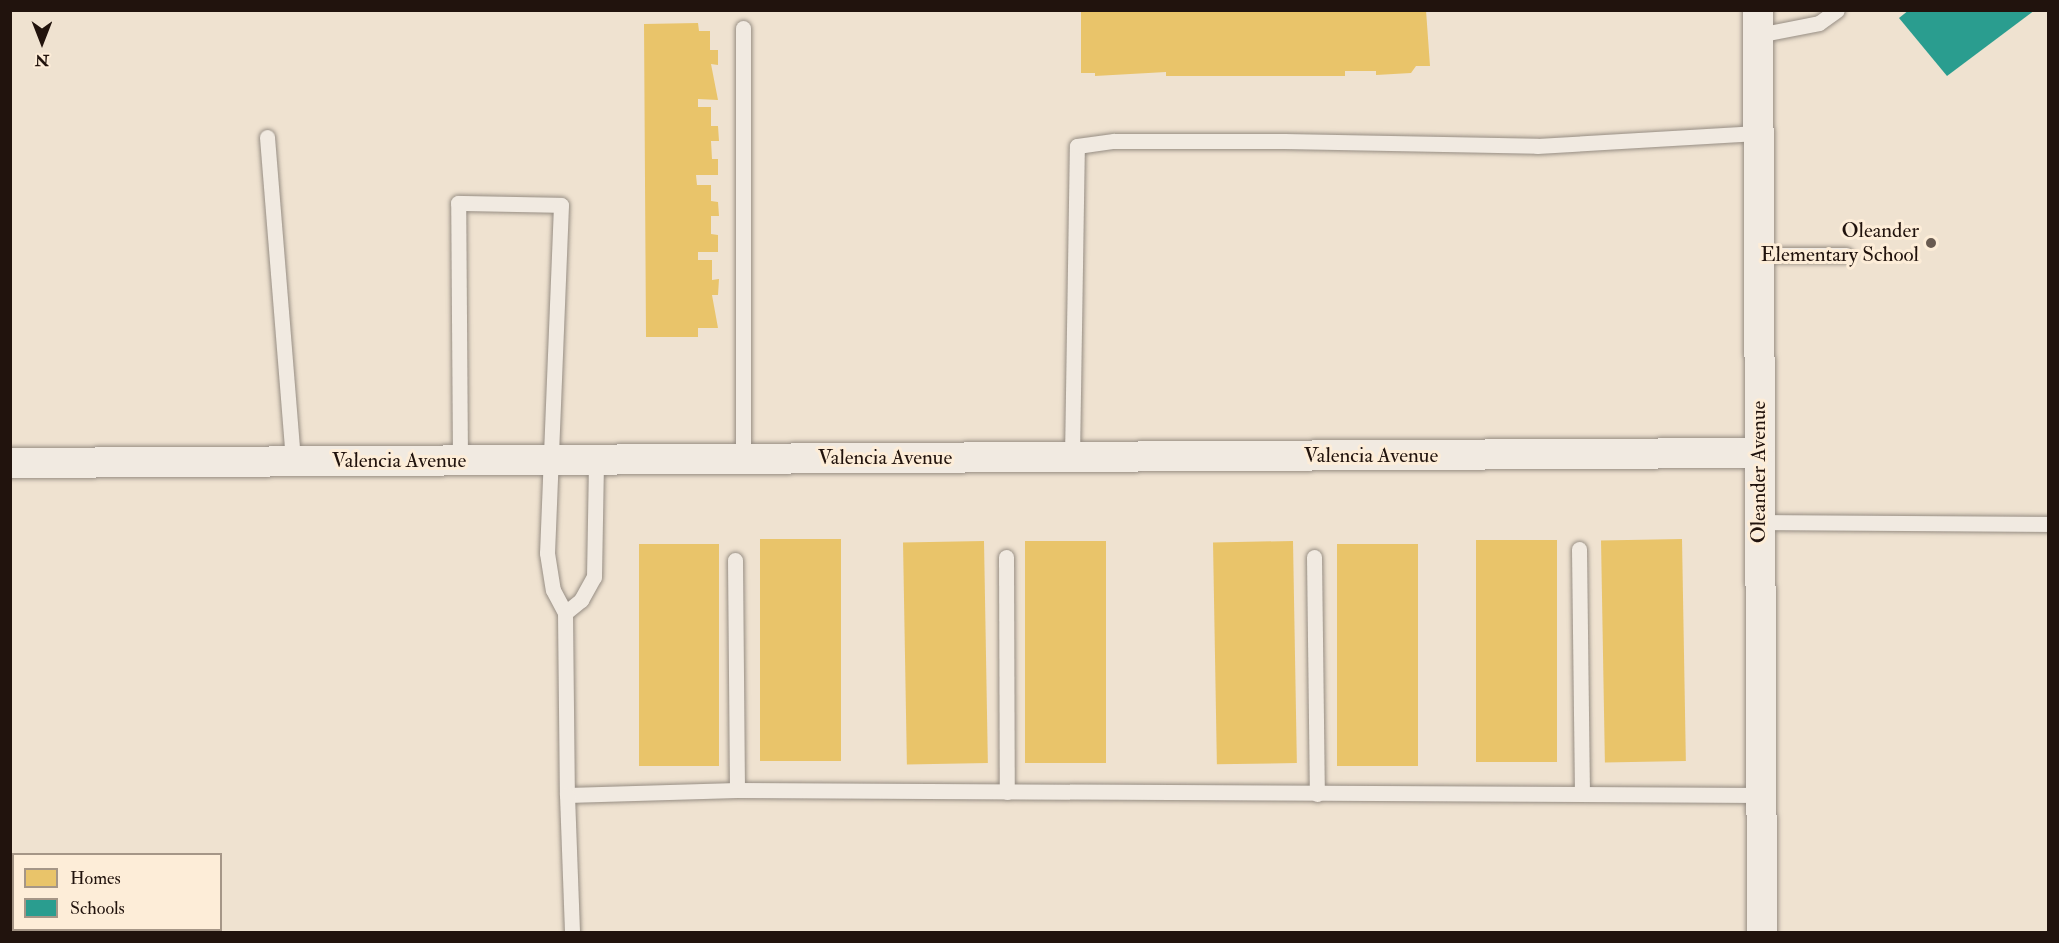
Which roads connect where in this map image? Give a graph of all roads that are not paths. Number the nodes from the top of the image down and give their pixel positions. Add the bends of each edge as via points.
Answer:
1 (1837, 10) edge
2 (1758, 23) edge
3 (743, 28) dead end
4 (1758, 134) junction
5 (267, 137) dead end
6 (1759, 255) junction
7 (1846, 255) dead end
8 (1759, 453) junction
9 (1072, 457) junction
10 (596, 459) junction
11 (743, 459) junction
12 (460, 461) junction
13 (553, 461) junction
14 (293, 462) junction
15 (10, 463) edge
16 (1760, 522) junction
17 (2049, 524) edge
18 (1579, 549) dead end
19 (1006, 557) dead end
20 (1314, 557) dead end
21 (735, 560) dead end
22 (565, 613) junction
23 (736, 790) junction
24 (1007, 792) junction
25 (1317, 794) junction
26 (1582, 794) junction
27 (567, 795) junction
28 (1761, 795) junction
29 (572, 933) edge
30 (1762, 933) edge

1 - 2 lane via 1819,23
2 - 4 street, Oleander Avenue
3 - 11 lane
4 - 6 street, Oleander Avenue
4 - 9 lane via 1537,146 1292,141 1114,141 1077,146
5 - 14 lane
6 - 7 lane
6 - 8 street, Oleander Avenue
8 - 9 street, Valencia Avenue
8 - 16 street, Oleander Avenue
9 - 11 street, Valencia Avenue
10 - 11 street, Valencia Avenue
10 - 13 street, Valencia Avenue
10 - 22 lane via 594,577 581,600
12 - 13 street, Valencia Avenue
12 - 13 lane via 458,203 561,206
12 - 14 street, Valencia Avenue
13 - 22 lane via 547,553 553,590
14 - 15 street, Valencia Avenue
16 - 17 lane
16 - 28 street, Oleander Avenue
18 - 26 lane
19 - 24 lane
20 - 25 lane
21 - 23 lane
22 - 27 lane
23 - 24 lane
23 - 27 lane
24 - 25 lane
25 - 26 lane
26 - 28 lane
27 - 29 lane
28 - 30 street, Oleander Avenue

